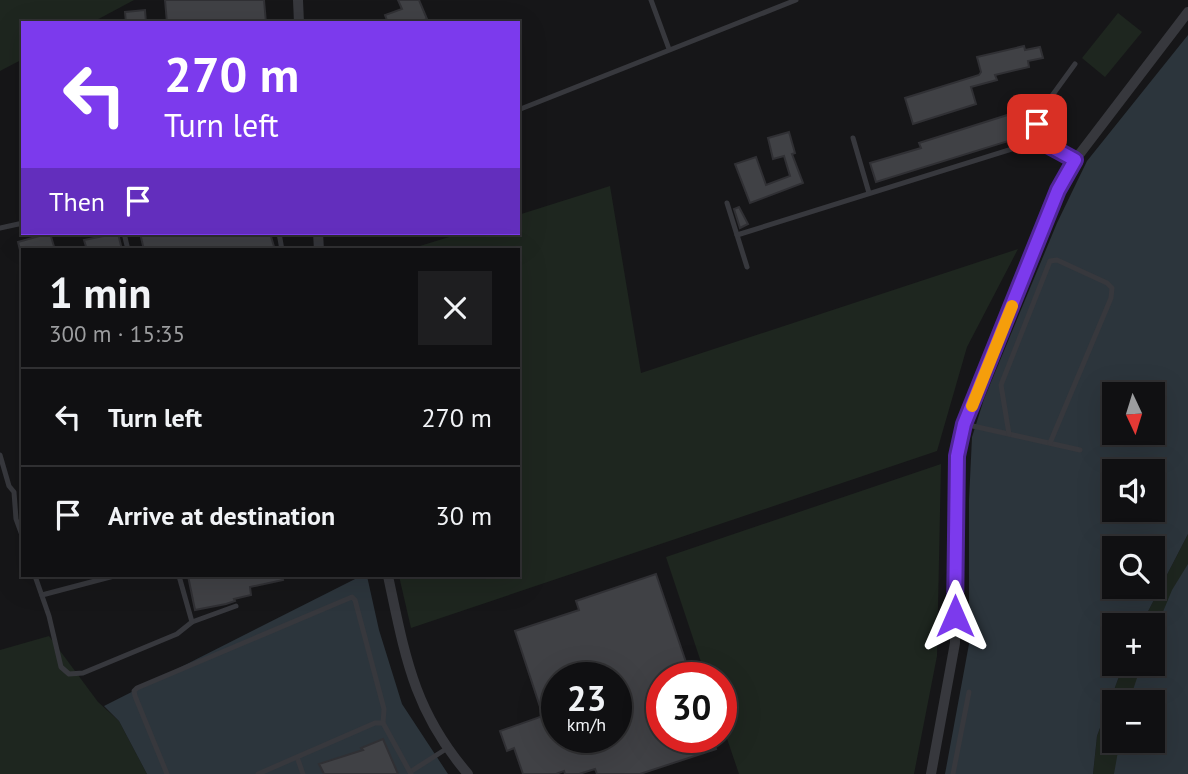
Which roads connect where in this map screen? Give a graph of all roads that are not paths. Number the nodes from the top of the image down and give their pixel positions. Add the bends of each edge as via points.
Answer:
1 (298, 0) edge
2 (651, 0) edge
3 (796, 0) edge
4 (1188, 12) edge
5 (299, 21) edge
6 (669, 49) junction
7 (1075, 64) dead end
8 (520, 109) edge
9 (853, 138) dead end
10 (1042, 142) junction
11 (1075, 160) junction
12 (869, 193) junction
13 (727, 203) dead end
14 (21, 223) edge
15 (0, 228) edge
16 (737, 235) junction
17 (747, 267) dead end
18 (964, 424) junction
19 (1009, 434) junction
20 (1050, 443) junction
21 (1080, 450) dead end
22 (0, 456) edge
23 (21, 489) edge
24 (14, 492) junction
25 (21, 533) edge
26 (35, 577) edge
27 (110, 577) edge
28 (179, 577) edge
29 (388, 577) edge
30 (42, 594) junction
31 (236, 606) dead end
32 (192, 622) junction
33 (969, 692) dead end
34 (383, 723) junction
35 (446, 749) junction
36 (297, 757) junction
37 (411, 773) edge
38 (167, 774) edge
39 (258, 774) edge
40 (303, 774) edge
41 (468, 774) edge
42 (931, 774) edge
43 (953, 774) edge

1 - 5 street
2 - 6 lane
3 - 6 lane
4 - 11 street
6 - 8 lane
7 - 10 lane via 1038,115
9 - 12 lane
10 - 11 lane
10 - 12 lane
11 - 18 street via 1058,190
12 - 16 lane
13 - 16 lane
14 - 15 lane
16 - 17 lane
18 - 19 lane
18 - 42 street via 957,456 955,643
19 - 20 lane
19 - 20 lane via 1002,385 1050,261 1057,260 1112,288
20 - 21 lane
22 - 24 lane
23 - 24 lane
24 - 25 lane
26 - 30 lane
27 - 30 lane
28 - 32 lane
29 - 35 street via 409,672
30 - 32 lane via 61,667 69,674 83,673 177,634
31 - 32 lane
33 - 43 lane
34 - 36 lane
34 - 37 lane
34 - 38 lane via 384,709 355,600 347,598 137,688 135,696
35 - 37 lane
35 - 41 street
36 - 39 lane
36 - 40 lane

